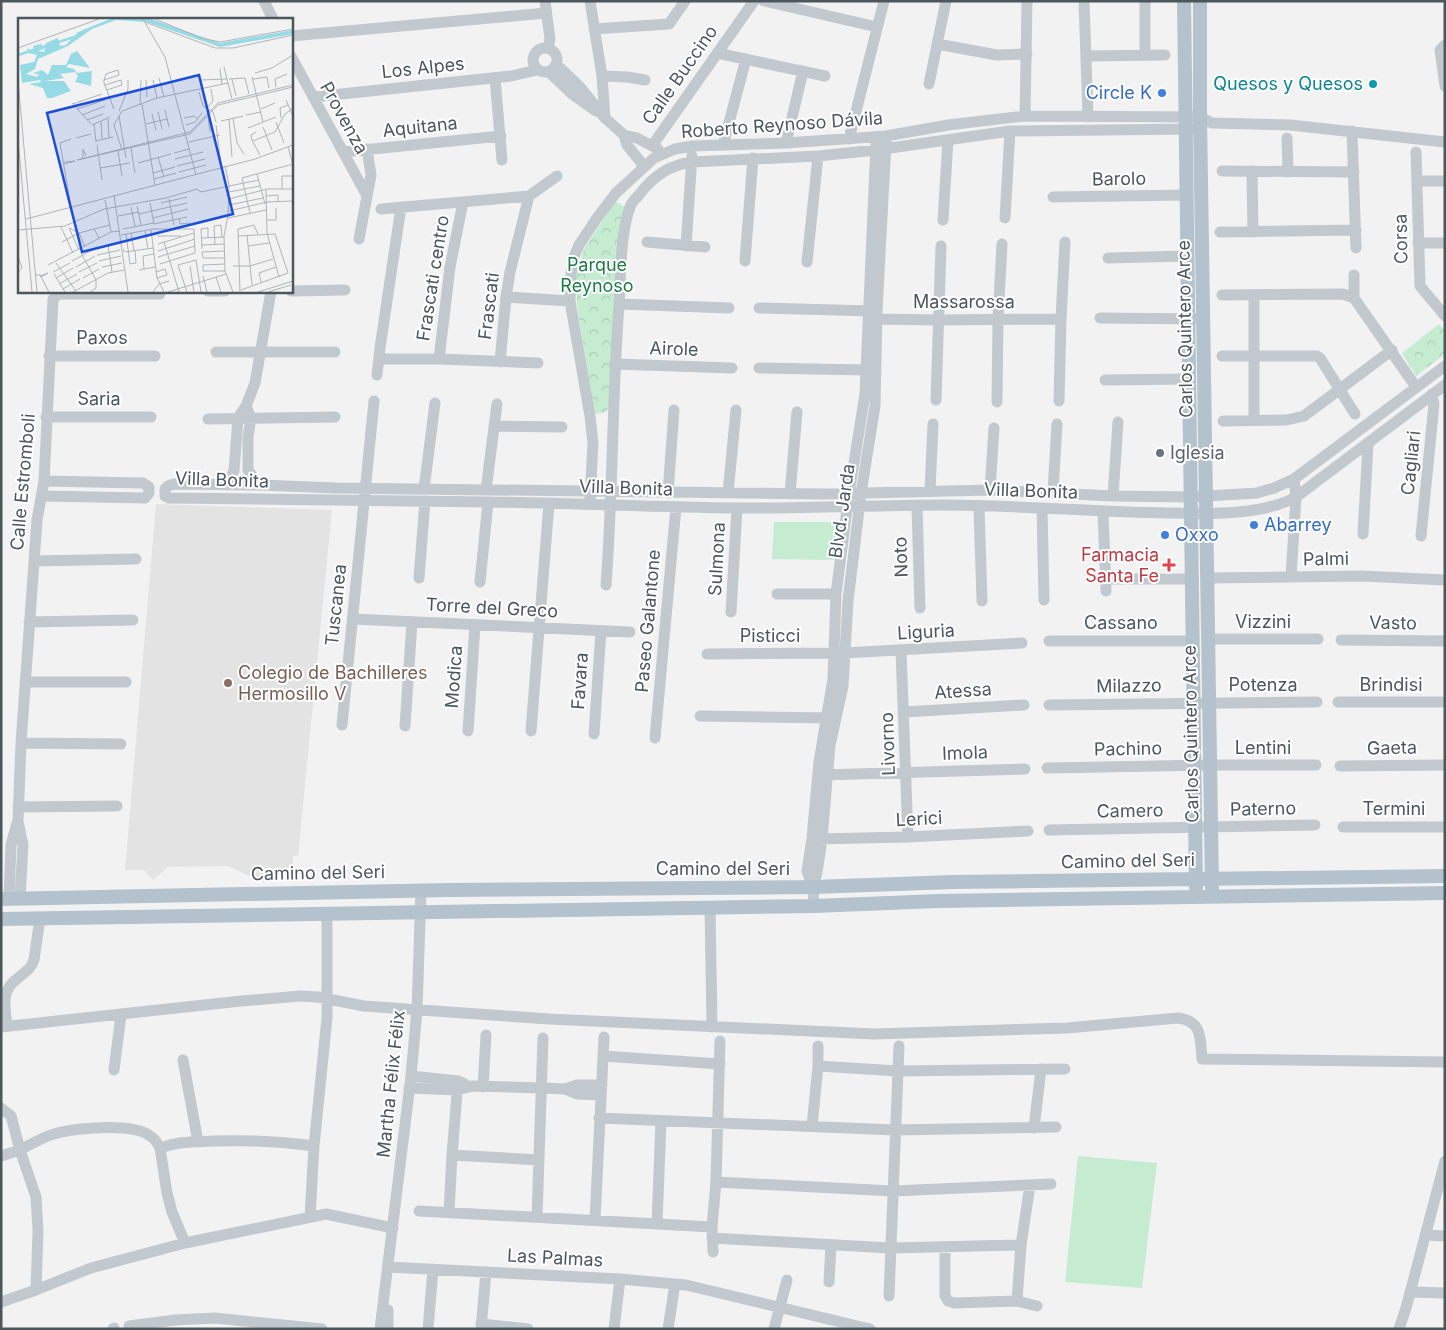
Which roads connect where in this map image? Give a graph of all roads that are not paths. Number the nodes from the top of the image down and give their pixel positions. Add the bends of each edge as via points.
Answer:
1 (264, 1) edge
2 (590, 1) edge
3 (685, 1) edge
4 (754, 1) edge
5 (764, 1) edge
6 (884, 1) edge
7 (946, 1) edge
8 (1027, 1) edge
9 (1084, 1) edge
10 (1145, 1) edge
11 (1184, 1) edge
12 (1200, 1) edge
13 (546, 7) edge
14 (272, 18) edge
15 (877, 27) junction
16 (594, 28) junction
17 (292, 36) edge
18 (936, 44) junction
19 (1443, 46) edge
20 (548, 48) junction
21 (717, 53) junction
22 (1027, 54) junction
23 (1145, 55) junction
24 (1165, 55) dead end
25 (1086, 56) junction
26 (292, 58) edge
27 (746, 59) junction
28 (553, 69) junction
29 (537, 70) junction
30 (803, 71) junction
31 (602, 76) junction
32 (825, 76) dead end
33 (495, 78) junction
34 (645, 80) dead end
35 (929, 84) dead end
36 (1445, 86) edge
37 (312, 97) junction
38 (1025, 112) junction
39 (1088, 117) junction
40 (605, 118) junction
41 (1204, 123) junction
42 (1186, 124) junction
43 (1352, 131) junction
44 (1010, 132) junction
45 (624, 135) junction
46 (500, 136) junction
47 (881, 137) junction
48 (849, 138) junction
49 (1287, 138) dead end
50 (948, 140) junction
51 (1445, 142) edge
52 (786, 143) junction
53 (723, 145) junction
54 (652, 146) junction
55 (693, 146) junction
56 (881, 149) junction
57 (367, 150) junction
58 (343, 152) junction
59 (1416, 152) dead end
60 (664, 153) junction
61 (818, 156) junction
62 (753, 158) junction
63 (502, 160) dead end
64 (644, 166) junction
65 (691, 166) junction
66 (1222, 171) dead end
67 (1252, 171) junction
68 (1288, 172) junction
69 (1354, 172) junction
70 (557, 176) dead end
71 (1417, 181) junction
72 (1445, 181) edge
73 (616, 193) junction
74 (1186, 195) junction
75 (367, 196) junction
76 (529, 196) junction
77 (1053, 198) dead end
78 (463, 202) junction
79 (401, 206) junction
80 (630, 206) junction
81 (382, 209) dead end
82 (1004, 218) dead end
83 (943, 220) dead end
84 (1356, 230) junction
85 (1220, 232) dead end
86 (1253, 232) junction
87 (359, 239) dead end
88 (647, 242) dead end
89 (1065, 242) dead end
90 (1418, 243) junction
91 (1445, 243) edge
92 (1002, 244) dead end
93 (686, 246) junction
94 (941, 246) dead end
95 (705, 247) dead end
96 (1356, 248) dead end
97 (1187, 256) junction
98 (1108, 258) dead end
99 (746, 261) dead end
100 (807, 262) dead end
101 (1354, 275) dead end
102 (345, 290) dead end
103 (292, 291) edge
104 (271, 292) edge
105 (160, 294) dead end
106 (1222, 295) dead end
107 (1254, 295) junction
108 (506, 297) junction
109 (1354, 298) junction
110 (570, 300) junction
111 (624, 304) junction
112 (729, 308) dead end
113 (759, 308) dead end
114 (873, 315) junction
115 (1445, 316) edge
116 (1100, 318) dead end
117 (998, 319) junction
118 (1060, 319) junction
119 (1188, 319) junction
120 (1204, 319) junction
121 (938, 320) junction
122 (1392, 350) junction
123 (216, 352) dead end
124 (335, 352) dead end
125 (261, 353) junction
126 (49, 356) junction
127 (155, 356) dead end
128 (1222, 356) dead end
129 (1255, 357) junction
130 (379, 359) junction
131 (438, 359) junction
132 (500, 362) junction
133 (538, 362) dead end
134 (614, 364) junction
135 (1445, 366) edge
136 (732, 368) dead end
137 (759, 368) dead end
138 (862, 370) junction
139 (377, 375) dead end
140 (1189, 379) junction
141 (1105, 380) dead end
142 (1445, 385) edge
143 (1416, 387) junction
144 (1339, 389) junction
145 (1432, 394) junction
146 (936, 400) dead end
147 (374, 401) dead end
148 (1059, 401) dead end
149 (997, 402) dead end
150 (436, 403) dead end
151 (497, 404) dead end
152 (246, 406) junction
153 (674, 410) dead end
154 (736, 410) dead end
155 (798, 412) dead end
156 (1355, 414) dead end
157 (590, 416) junction
158 (46, 417) junction
159 (151, 417) dead end
160 (335, 417) dead end
161 (612, 417) junction
162 (238, 418) junction
163 (251, 418) junction
164 (208, 419) dead end
165 (1223, 420) dead end
166 (1254, 420) junction
167 (1118, 422) dead end
168 (933, 424) dead end
169 (1057, 424) dead end
170 (494, 426) junction
171 (562, 427) dead end
172 (994, 428) dead end
173 (242, 436) junction
174 (1368, 444) junction
175 (241, 456) junction
176 (1294, 479) junction
177 (44, 480) junction
178 (227, 485) junction
179 (259, 485) junction
180 (365, 488) junction
181 (990, 490) junction
182 (930, 491) junction
183 (591, 492) junction
184 (610, 492) junction
185 (1053, 492) junction
186 (668, 493) junction
187 (728, 493) junction
188 (790, 494) junction
189 (849, 494) junction
190 (861, 494) junction
191 (424, 495) junction
192 (41, 496) junction
193 (487, 496) junction
194 (1113, 496) junction
195 (1190, 497) junction
196 (1206, 497) junction
197 (1296, 497) junction
198 (363, 501) junction
199 (549, 503) junction
200 (590, 504) junction
201 (611, 504) junction
202 (917, 506) junction
203 (676, 507) junction
204 (847, 507) junction
205 (859, 507) junction
206 (979, 507) junction
207 (737, 508) junction
208 (1042, 508) junction
209 (1103, 512) junction
210 (1191, 513) junction
211 (1207, 513) junction
212 (1363, 534) dead end
213 (1421, 536) dead end
214 (136, 559) dead end
215 (34, 561) junction
216 (1292, 577) junction
217 (420, 578) dead end
218 (1207, 578) junction
219 (1192, 579) junction
220 (1445, 580) edge
221 (480, 582) dead end
222 (606, 585) dead end
223 (777, 594) dead end
224 (836, 594) junction
225 (1044, 600) dead end
226 (982, 601) dead end
227 (920, 608) dead end
228 (731, 612) dead end
229 (353, 619) junction
230 (133, 620) dead end
231 (29, 622) junction
232 (412, 622) junction
233 (475, 625) junction
234 (540, 628) junction
235 (601, 631) junction
236 (630, 632) dead end
237 (1208, 639) junction
238 (1318, 639) dead end
239 (1192, 640) junction
240 (1341, 640) dead end
241 (1049, 641) dead end
242 (1445, 641) edge
243 (1022, 644) dead end
244 (901, 651) junction
245 (838, 653) junction
246 (707, 654) dead end
247 (25, 682) junction
248 (126, 682) dead end
249 (1317, 702) dead end
250 (1338, 702) dead end
251 (1445, 702) edge
252 (1193, 703) junction
253 (1210, 703) junction
254 (1024, 705) dead end
255 (1049, 705) dead end
256 (904, 712) junction
257 (700, 716) dead end
258 (830, 718) junction
259 (342, 725) dead end
260 (405, 726) dead end
261 (531, 731) dead end
262 (468, 732) dead end
263 (594, 734) dead end
264 (655, 738) dead end
265 (21, 743) junction
266 (121, 744) dead end
267 (1194, 765) junction
268 (1211, 765) junction
269 (1316, 765) dead end
270 (1445, 765) edge
271 (1340, 766) dead end
272 (1047, 768) dead end
273 (1025, 769) dead end
274 (906, 773) junction
275 (823, 775) junction
276 (117, 806) dead end
277 (18, 807) junction
278 (1316, 825) dead end
279 (1343, 827) dead end
280 (1445, 827) edge
281 (1195, 828) junction
282 (1212, 828) junction
283 (1050, 830) dead end
284 (1028, 831) dead end
285 (908, 837) junction
286 (817, 839) junction
287 (1445, 876) edge
288 (1196, 879) junction
289 (1212, 879) junction
290 (954, 882) junction
291 (813, 887) junction
292 (422, 890) junction
293 (1445, 893) edge
294 (1196, 896) junction
295 (1213, 896) junction
296 (10, 899) edge
297 (938, 901) junction
298 (814, 906) junction
299 (710, 907) junction
300 (420, 912) junction
301 (327, 914) junction
302 (40, 918) junction
303 (3, 919) edge
304 (326, 999) junction
305 (417, 1010) junction
306 (121, 1015) junction
307 (4, 1026) edge
308 (712, 1027) junction
309 (486, 1035) dead end
310 (604, 1037) dead end
311 (543, 1038) dead end
312 (720, 1041) dead end
313 (818, 1046) dead end
314 (899, 1046) dead end
315 (603, 1056) junction
316 (183, 1060) dead end
317 (1445, 1062) edge
318 (720, 1064) junction
319 (818, 1066) junction
320 (1065, 1068) dead end
321 (1041, 1069) junction
322 (114, 1070) dead end
323 (898, 1072) junction
324 (411, 1076) junction
325 (458, 1086) junction
326 (477, 1086) junction
327 (409, 1088) junction
328 (542, 1088) junction
329 (601, 1090) junction
330 (1, 1108) edge
331 (599, 1118) junction
332 (661, 1121) junction
333 (719, 1123) junction
334 (812, 1126) junction
335 (1056, 1127) dead end
336 (1034, 1128) junction
337 (895, 1130) junction
338 (198, 1142) junction
339 (314, 1146) junction
340 (160, 1148) junction
341 (20, 1150) junction
342 (452, 1155) junction
343 (1, 1156) edge
344 (539, 1160) junction
345 (1445, 1161) edge
346 (1442, 1178) edge
347 (716, 1182) junction
348 (1051, 1184) dead end
349 (1030, 1185) junction
350 (893, 1191) junction
351 (419, 1211) dead end
352 (450, 1212) junction
353 (310, 1217) junction
354 (537, 1217) junction
355 (596, 1220) junction
356 (657, 1223) junction
357 (393, 1228) junction
358 (712, 1232) junction
359 (1425, 1235) junction
360 (1445, 1236) edge
361 (186, 1243) junction
362 (831, 1245) junction
363 (1021, 1245) junction
364 (945, 1247) junction
365 (890, 1248) junction
366 (713, 1252) dead end
367 (388, 1267) junction
368 (433, 1269) junction
369 (486, 1272) junction
370 (620, 1279) junction
371 (386, 1280) junction
372 (787, 1280) dead end
373 (829, 1282) dead end
374 (675, 1284) junction
375 (36, 1290) junction
376 (1410, 1292) junction
377 (1445, 1293) edge
378 (889, 1296) dead end
379 (1017, 1301) junction
380 (1, 1302) edge
381 (780, 1306) junction
382 (1037, 1306) dead end
383 (250, 1325) edge
384 (129, 1326) dead end
385 (481, 1326) edge
386 (322, 1329) edge
387 (380, 1329) edge
388 (388, 1329) edge
389 (428, 1329) edge
390 (528, 1329) edge
391 (614, 1329) edge
392 (668, 1329) edge
393 (774, 1329) edge
394 (870, 1329) edge
395 (1399, 1329) edge

1 - 14 street
2 - 16 street
3 - 16 street via 669,24
4 - 21 street, Calle Buccino
5 - 15 street
6 - 15 street
7 - 18 street
8 - 22 street
9 - 25 street
10 - 23 street
11 - 42 main road, Carlos Quintero Arce
12 - 41 main road, Carlos Quintero Arce
13 - 17 street
13 - 20 street
15 - 48 street
16 - 31 street
18 - 22 street via 997,55
18 - 35 street
19 - 36 street via 1440,50
20 - 28 street via 556,55
20 - 29 street via 535,52 532,61
21 - 27 street
21 - 54 street, Calle Buccino
22 - 38 street
23 - 24 street
23 - 25 street
25 - 39 street
26 - 37 street, Provenza
27 - 30 street
27 - 53 street
28 - 29 street via 542,73
28 - 40 street via 580,87
29 - 33 street, Los Alpes
30 - 32 street
30 - 52 street
31 - 34 street
31 - 40 street
33 - 37 street, Los Alpes
33 - 46 street
37 - 58 street, Provenza
38 - 39 street, Roberto Reynoso Dávila
38 - 47 street, Roberto Reynoso Dávila
39 - 42 street, Roberto Reynoso Dávila
40 - 45 street
41 - 42 street, Roberto Reynoso Dávila
41 - 43 street, Roberto Reynoso Dávila via 1290,125
41 - 120 main road, Carlos Quintero Arce
42 - 44 street, Roberto Reynoso Dávila
42 - 74 main road, Carlos Quintero Arce
43 - 51 street, Roberto Reynoso Dávila
43 - 69 street
44 - 50 street, Roberto Reynoso Dávila
44 - 82 street
45 - 54 street
45 - 64 street via 627,145
46 - 57 street, Aquitana
46 - 63 street
47 - 48 street, Roberto Reynoso Dávila
47 - 56 street, Blvd. Jarda
48 - 52 street, Roberto Reynoso Dávila
49 - 68 street
50 - 56 street, Roberto Reynoso Dávila
50 - 83 street
52 - 53 street, Roberto Reynoso Dávila
53 - 55 street, Roberto Reynoso Dávila
54 - 60 street
55 - 60 street, Roberto Reynoso Dávila
55 - 65 street
56 - 61 street, Roberto Reynoso Dávila
56 - 114 street, Blvd. Jarda
57 - 58 street, Aquitana
57 - 75 street via 371,175
58 - 75 street, Provenza
59 - 71 street, Corsa
60 - 64 street, Roberto Reynoso Dávila
61 - 62 street, Roberto Reynoso Dávila
61 - 100 street
62 - 65 street, Roberto Reynoso Dávila
62 - 99 street
64 - 73 street, Roberto Reynoso Dávila
65 - 80 street, Roberto Reynoso Dávila via 680,163 665,170
65 - 93 street
66 - 67 street
67 - 68 street
67 - 86 street
68 - 69 street
69 - 84 street
70 - 76 street
71 - 72 street
71 - 90 street, Corsa
73 - 80 street
73 - 110 street, Roberto Reynoso Dávila via 579,245 570,273
74 - 77 street, Barolo
74 - 97 main road, Carlos Quintero Arce
75 - 87 street
76 - 78 street
76 - 108 street, Frascati
78 - 79 street
78 - 131 street, Frascati centro via 450,267
79 - 81 street
79 - 130 street
80 - 111 street, Roberto Reynoso Dávila via 625,232
84 - 86 street
84 - 96 street
85 - 86 street
88 - 93 street
89 - 118 street
90 - 91 street
90 - 115 street, Corsa via 1420,286
92 - 117 street
93 - 95 street
94 - 121 street
97 - 98 street
97 - 119 main road, Carlos Quintero Arce
101 - 109 street
102 - 103 street
104 - 125 street
105 - 126 street, Calle Estromboli via 54,296
106 - 107 street
107 - 109 street via 1344,294
107 - 129 street
108 - 110 street
108 - 132 street, Frascati
109 - 122 street
110 - 157 street, Roberto Reynoso Dávila
111 - 112 street
111 - 134 street, Roberto Reynoso Dávila
113 - 114 street, Massarossa
114 - 121 street, Massarossa
114 - 138 street, Blvd. Jarda
114 - 190 street, Blvd. Jarda via 875,406
116 - 119 street
117 - 118 street, Massarossa
117 - 121 street, Massarossa
117 - 149 street
118 - 148 street
119 - 120 street
119 - 140 main road, Carlos Quintero Arce
120 - 196 main road, Carlos Quintero Arce
121 - 146 street
122 - 143 street
122 - 144 street
123 - 125 street
124 - 125 street
125 - 152 street
126 - 127 street, Paxos
126 - 158 street, Calle Estromboli
128 - 129 street
129 - 144 street via 1317,356
129 - 166 street
130 - 131 street, Frascati
130 - 139 street
131 - 132 street, Frascati
132 - 133 street
134 - 136 street, Airole
134 - 161 street, Roberto Reynoso Dávila
135 - 143 street, Villa Bonita
137 - 138 street
138 - 189 street, Blvd. Jarda via 863,409
140 - 141 street
140 - 195 main road, Carlos Quintero Arce
142 - 145 street, Villa Bonita
143 - 176 street, Villa Bonita
144 - 156 street
144 - 166 street via 1304,416 1286,420
145 - 174 street, Villa Bonita
145 - 213 street, Cagliari via 1434,404
147 - 180 street, Tuscanea
150 - 191 street
151 - 170 street
152 - 162 street
152 - 163 street
153 - 186 street
154 - 187 street
155 - 188 street
157 - 161 street
157 - 183 street, Roberto Reynoso Dávila via 593,443
158 - 159 street, Saria
158 - 177 street, Calle Estromboli
160 - 163 street
161 - 184 street, Roberto Reynoso Dávila
162 - 163 street
162 - 164 street
162 - 173 street
163 - 173 street
165 - 166 street
167 - 194 street
168 - 182 street
169 - 185 street
170 - 171 street
170 - 193 street
172 - 181 street
173 - 175 street
174 - 197 street, Villa Bonita
174 - 212 street
175 - 178 street
175 - 179 street
176 - 196 street, Villa Bonita via 1257,493
176 - 197 street
177 - 192 street, Calle Estromboli
177 - 192 street, Villa Bonita via 143,483 149,487 145,498
178 - 179 street, Villa Bonita
178 - 198 street, Villa Bonita via 174,484 165,489 169,498
179 - 180 street, Villa Bonita
180 - 191 street, Villa Bonita
180 - 198 street, Tuscanea
181 - 182 street, Villa Bonita
181 - 185 street, Villa Bonita
182 - 190 street, Villa Bonita
183 - 184 street, Villa Bonita
183 - 193 street, Villa Bonita
183 - 200 street, Roberto Reynoso Dávila
184 - 186 street, Villa Bonita
184 - 201 street, Roberto Reynoso Dávila
185 - 194 street, Villa Bonita
186 - 187 street, Villa Bonita
187 - 188 street, Villa Bonita
188 - 189 street, Villa Bonita
189 - 190 street, Villa Bonita
189 - 204 street, Blvd. Jarda
190 - 205 street, Blvd. Jarda
191 - 193 street, Villa Bonita
191 - 198 street, Villa Bonita
191 - 217 street
192 - 215 street, Calle Estromboli
193 - 199 street, Villa Bonita
193 - 221 street
194 - 195 street, Villa Bonita
195 - 196 street, Villa Bonita
195 - 210 main road, Carlos Quintero Arce
196 - 211 main road, Carlos Quintero Arce
197 - 211 street, Villa Bonita via 1264,509
197 - 216 street
198 - 229 street, Tuscanea
199 - 200 street, Villa Bonita
199 - 234 street
200 - 201 street, Villa Bonita
201 - 203 street, Villa Bonita
201 - 222 street, Roberto Reynoso Dávila
202 - 205 street, Villa Bonita
202 - 206 street, Villa Bonita
202 - 227 street, Noto
203 - 207 street, Villa Bonita
203 - 264 street, Paseo Galantone
204 - 205 street, Villa Bonita
204 - 207 street, Villa Bonita
204 - 224 street, Blvd. Jarda
205 - 245 street, Blvd. Jarda
206 - 208 street, Villa Bonita
206 - 226 street
207 - 228 street, Sulmona
208 - 209 street, Villa Bonita
208 - 225 street
209 - 210 street, Villa Bonita
209 - 219 street via 1105,585
210 - 211 street, Villa Bonita
210 - 219 main road, Carlos Quintero Arce
211 - 218 main road, Carlos Quintero Arce
214 - 215 street
215 - 231 street, Calle Estromboli
216 - 218 street, Palmi
216 - 220 street, Palmi
218 - 237 main road, Carlos Quintero Arce
219 - 239 main road, Carlos Quintero Arce
223 - 224 street
224 - 245 street, Blvd. Jarda
229 - 232 street, Torre del Greco
229 - 259 street, Tuscanea
230 - 231 street
231 - 247 street, Calle Estromboli
232 - 233 street, Torre del Greco
232 - 260 street
233 - 234 street, Torre del Greco
233 - 262 street, Modica
234 - 235 street, Torre del Greco
234 - 261 street
235 - 236 street, Torre del Greco
235 - 263 street, Favara
237 - 238 street, Vizzini
237 - 253 main road, Carlos Quintero Arce
239 - 241 street, Cassano
239 - 252 main road, Carlos Quintero Arce
240 - 242 street, Vasto
243 - 244 street, Liguria
244 - 245 street, Liguria
244 - 256 street, Livorno
245 - 246 street, Pisticci
245 - 258 street, Blvd. Jarda
247 - 248 street
247 - 265 street, Calle Estromboli
249 - 253 street, Potenza
250 - 251 street, Brindisi
252 - 253 street, Milazzo
252 - 255 street, Milazzo
252 - 267 main road, Carlos Quintero Arce
253 - 268 main road, Carlos Quintero Arce
254 - 256 street, Atessa
256 - 274 street, Livorno
257 - 258 street
258 - 275 street, Blvd. Jarda
265 - 266 street
265 - 277 street, Calle Estromboli
267 - 268 street, Pachino
267 - 272 street, Pachino
267 - 281 main road, Carlos Quintero Arce
268 - 269 street, Lentini
268 - 282 main road, Carlos Quintero Arce
270 - 271 street, Gaeta
273 - 274 street, Imola
274 - 275 street, Imola
274 - 285 street, Livorno
275 - 286 street, Blvd. Jarda
276 - 277 street
277 - 296 street, Calle Estromboli
278 - 282 street, Paterno
279 - 280 street, Termini
281 - 282 street, Camero
281 - 283 street, Camero
281 - 288 main road, Carlos Quintero Arce
282 - 289 main road, Carlos Quintero Arce
284 - 285 street, Lerici
285 - 286 street, Lerici
286 - 291 street, Blvd. Jarda via 817,873
287 - 289 main road, Camino del Seri
288 - 289 main road, Camino del Seri
288 - 290 main road, Camino del Seri
288 - 294 main road, Carlos Quintero Arce
289 - 295 main road, Carlos Quintero Arce
290 - 291 main road, Camino del Seri
290 - 297 main road
291 - 292 main road, Camino del Seri
291 - 298 street, Blvd. Jarda
292 - 296 main road, Camino del Seri
292 - 300 street, Martha Félix Félix
293 - 295 main road, Camino del Seri
294 - 295 main road, Camino del Seri
294 - 297 main road, Camino del Seri
297 - 298 main road, Camino del Seri
298 - 299 main road, Camino del Seri
299 - 300 main road, Camino del Seri
299 - 308 street
300 - 301 main road, Camino del Seri
300 - 305 street, Martha Félix Félix
301 - 302 main road, Camino del Seri
301 - 304 street
302 - 303 main road, Camino del Seri
302 - 307 street via 32,966 6,990
304 - 305 street via 354,1005
304 - 306 street via 284,996
304 - 339 street via 326,1034
305 - 308 street
305 - 324 street, Martha Félix Félix
306 - 307 street
306 - 322 street
308 - 317 street via 874,1034 1067,1028 1178,1018 1186,1019 1200,1032 1202,1059
309 - 326 street
310 - 315 street
311 - 328 street
312 - 318 street
313 - 319 street
314 - 323 street
315 - 318 street
315 - 329 street
316 - 338 street
318 - 333 street
319 - 323 street
319 - 334 street
320 - 321 street
321 - 323 street
321 - 336 street
323 - 337 street
324 - 325 street
324 - 327 street, Martha Félix Félix
325 - 326 street
325 - 327 street
325 - 342 street
326 - 328 street
327 - 357 street, Martha Félix Félix
328 - 329 street via 565,1089 577,1094
328 - 344 street
329 - 331 street
330 - 341 street via 11,1116
331 - 332 street
331 - 355 street
332 - 333 street
332 - 356 street
333 - 334 street
333 - 347 street
334 - 337 street
335 - 336 street
336 - 337 street
337 - 350 street
338 - 339 street via 271,1140
338 - 340 street via 175,1143
339 - 353 street
340 - 341 street via 150,1136 141,1132 96,1128 48,1136
340 - 361 street via 172,1212
341 - 343 street
341 - 375 street via 36,1197
342 - 344 street
342 - 352 street
344 - 354 street
345 - 346 street
346 - 359 street
347 - 350 street
347 - 358 street
348 - 349 street
349 - 350 street
349 - 363 street
350 - 365 street
351 - 352 street
352 - 354 street
353 - 357 street via 326,1214
353 - 361 street
354 - 355 street
355 - 356 street
356 - 358 street
357 - 367 street, Martha Félix Félix
358 - 362 street
358 - 366 street
359 - 360 street
359 - 376 street
361 - 375 street via 91,1268
362 - 365 street
362 - 373 street
363 - 364 street
363 - 379 street
364 - 365 street
364 - 379 street via 945,1296 948,1301
365 - 378 street
367 - 368 street, Las Palmas
367 - 371 street, Martha Félix Félix
368 - 369 street, Las Palmas
368 - 389 street
369 - 370 street, Las Palmas
369 - 385 street
370 - 374 street, Las Palmas
370 - 391 street
371 - 387 street
371 - 388 street
372 - 381 street
374 - 381 street, Las Palmas
374 - 392 street
375 - 380 street
376 - 377 street
376 - 395 street
379 - 382 street
381 - 393 street
381 - 394 street, Las Palmas
383 - 384 street via 215,1318
383 - 386 street
385 - 390 street

